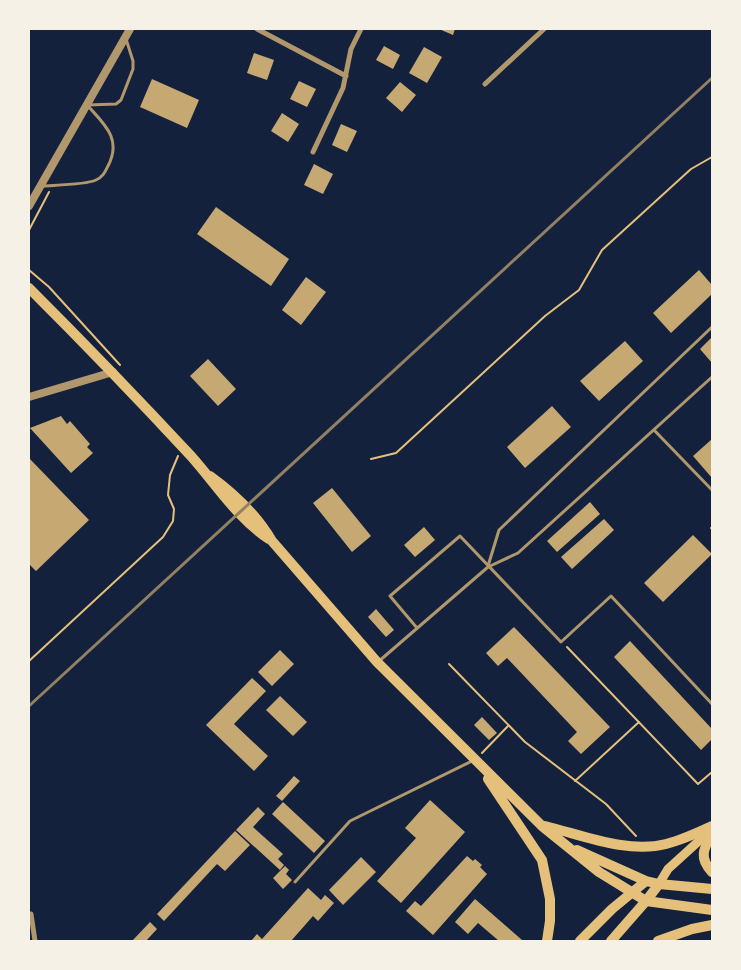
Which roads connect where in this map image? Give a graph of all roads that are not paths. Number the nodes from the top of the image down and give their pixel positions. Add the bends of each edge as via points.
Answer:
1 (130, 29) edge
2 (257, 29) edge
3 (361, 29) edge
4 (544, 29) edge
5 (125, 37) junction
6 (346, 76) junction
7 (485, 84) dead end
8 (87, 105) junction
9 (313, 152) dead end
10 (39, 187) junction
11 (29, 206) edge
12 (29, 288) edge
13 (712, 327) edge
14 (113, 372) junction
15 (712, 377) edge
16 (29, 397) edge
17 (654, 430) junction
18 (712, 490) edge
19 (488, 567) junction
20 (417, 628) junction
21 (377, 662) junction
22 (712, 704) edge
23 (478, 764) junction
24 (542, 826) junction
25 (712, 828) edge
26 (712, 834) edge
27 (567, 846) junction
28 (666, 872) junction
29 (712, 872) edge
30 (646, 881) junction
31 (295, 882) dead end
32 (659, 884) junction
33 (712, 889) edge
34 (630, 892) junction
35 (646, 901) junction
36 (712, 910) edge
37 (30, 914) edge
38 (712, 925) edge
39 (34, 941) edge
40 (547, 941) edge
41 (580, 941) edge
42 (610, 941) edge
43 (658, 941) edge

1 - 5 street
2 - 6 street
3 - 6 street via 352,48
4 - 7 street
5 - 8 street
5 - 8 lane via 133,69 121,100 116,104
6 - 9 street
8 - 10 street
8 - 10 lane via 109,130 113,143 114,156 103,175 94,180
10 - 11 street
12 - 14 main road
13 - 19 lane via 499,530
14 - 16 street
14 - 21 main road via 210,476 245,505 272,541
15 - 17 lane
17 - 18 lane
17 - 19 lane via 518,553
19 - 20 lane
19 - 20 lane via 460,536 390,596
19 - 22 lane via 562,642 611,596
20 - 21 lane
21 - 23 main road
23 - 24 main road
23 - 31 lane via 350,821
23 - 40 main road via 542,860 550,899
24 - 25 main road via 624,846 664,845
24 - 27 main road
25 - 28 main road
26 - 29 main road via 704,846 703,856
27 - 30 main road
27 - 34 main road
28 - 30 main road
28 - 32 main road
30 - 32 main road
30 - 34 main road
32 - 33 main road
32 - 35 main road
34 - 35 main road
34 - 41 main road
35 - 36 main road
35 - 42 main road
37 - 39 street
38 - 43 main road

